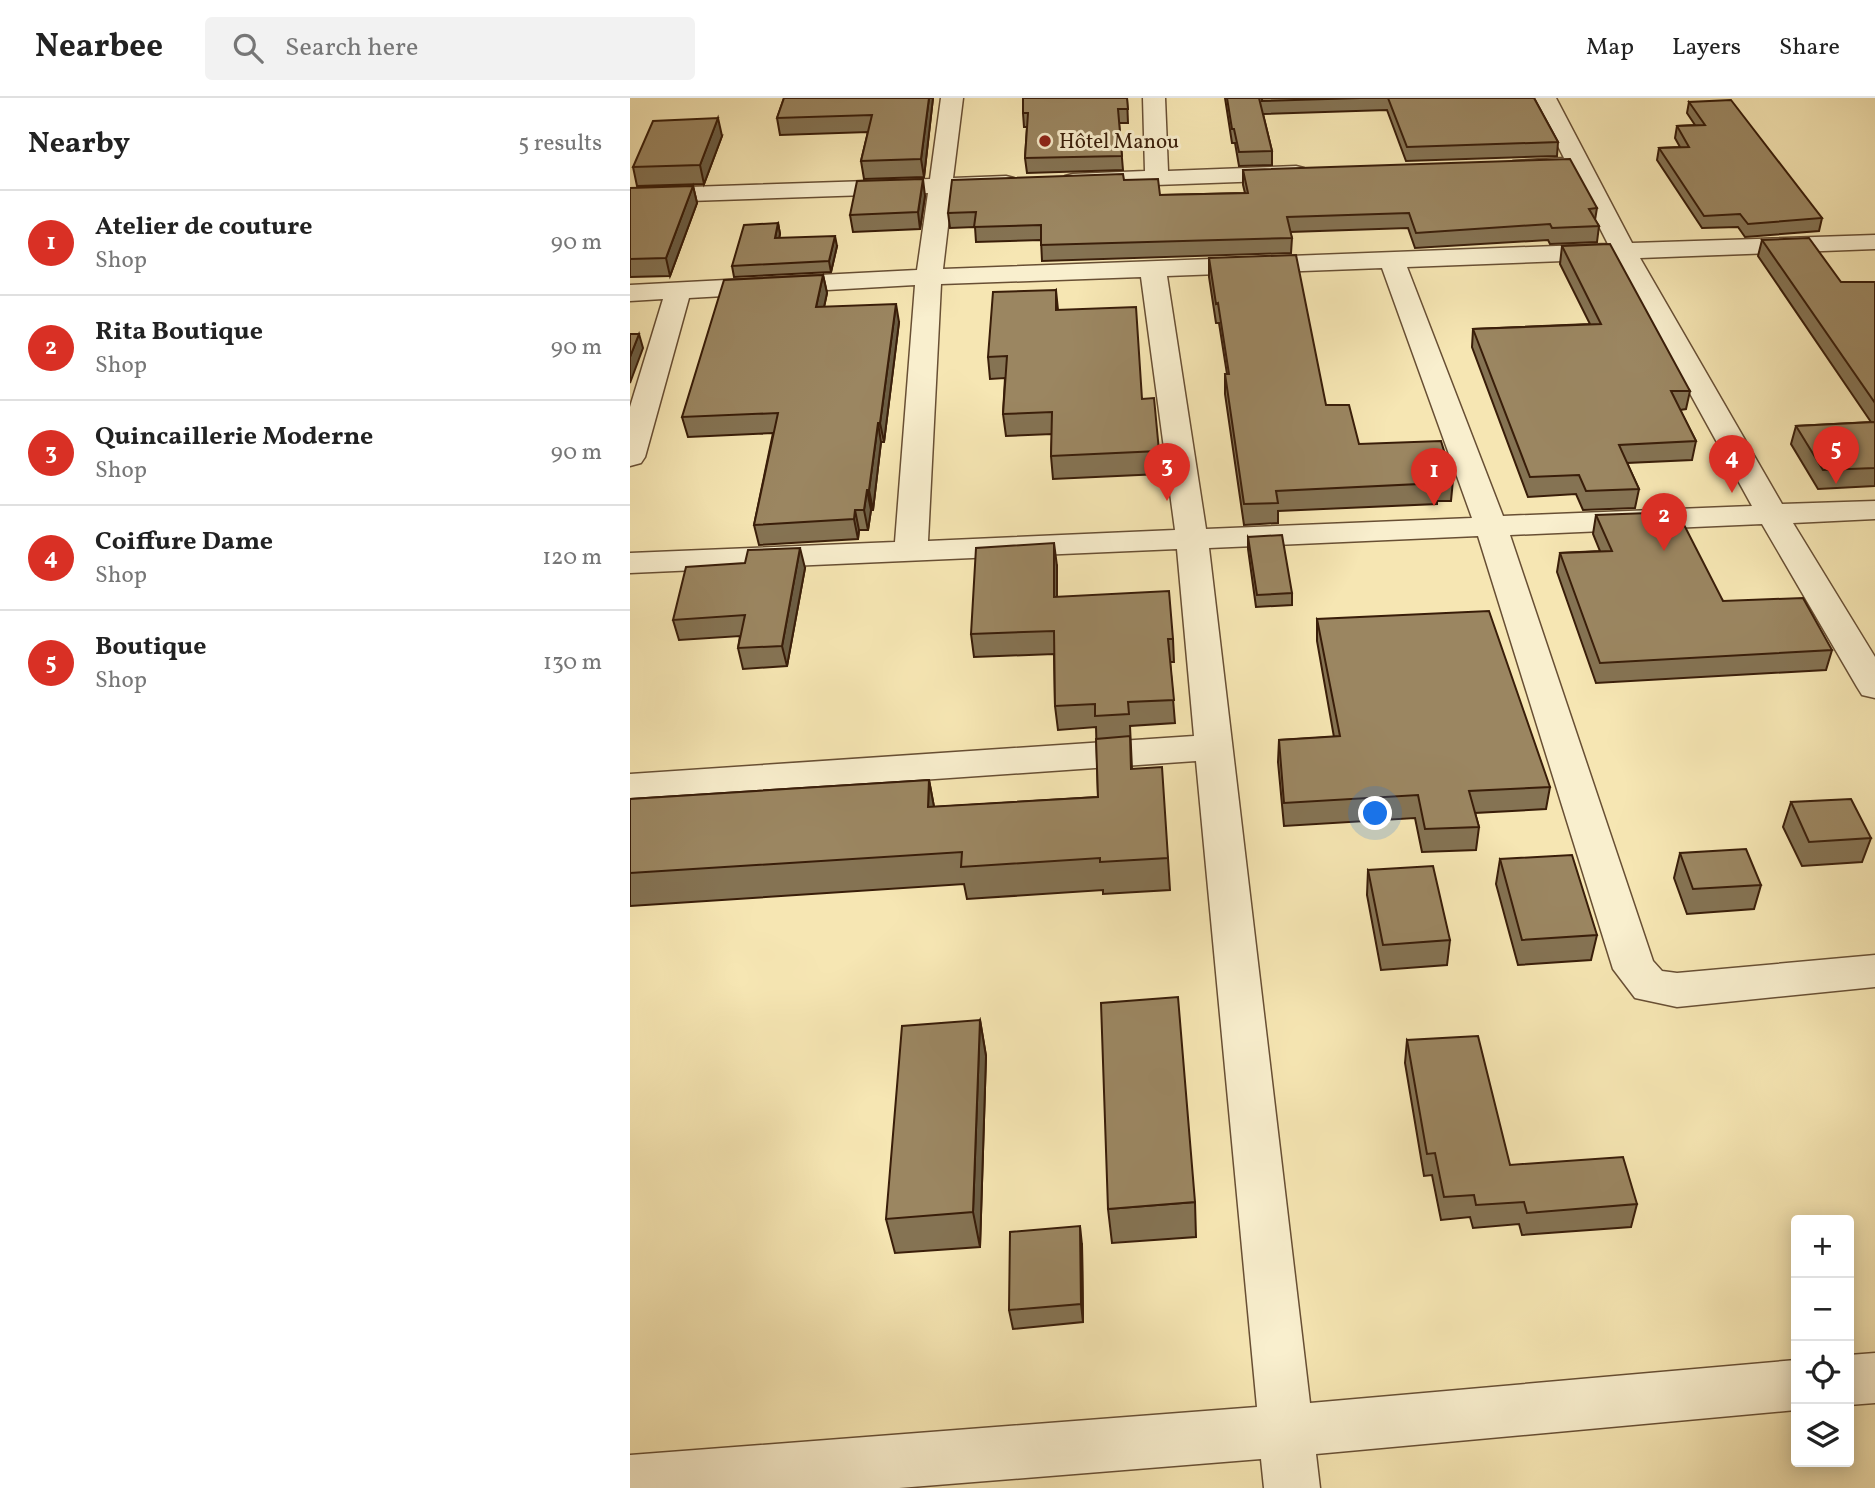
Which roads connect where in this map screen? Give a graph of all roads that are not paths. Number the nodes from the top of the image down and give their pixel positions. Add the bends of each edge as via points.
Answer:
1 (952, 98) edge
2 (1154, 98) edge
3 (1545, 98) edge
4 (1580, 164) junction
5 (1498, 167) edge
6 (1321, 173) edge
7 (1157, 178) junction
8 (1050, 182) edge
9 (1023, 183) edge
10 (942, 185) junction
11 (630, 196) edge
12 (1875, 242) edge
13 (1623, 250) junction
14 (1391, 259) junction
15 (1153, 268) junction
16 (929, 276) junction
17 (678, 291) junction
18 (630, 293) edge
19 (630, 457) edge
20 (1875, 510) edge
21 (1772, 514) junction
22 (1491, 526) junction
23 (1192, 540) junction
24 (911, 551) junction
25 (630, 563) edge
26 (1875, 687) edge
27 (1213, 747) junction
28 (630, 787) edge
29 (1875, 971) edge
30 (1875, 1378) edge
31 (1854, 1380) edge
32 (1791, 1385) edge
33 (1286, 1432) junction
34 (630, 1482) edge
35 (1292, 1488) edge

1 - 10 street
2 - 7 street
3 - 4 street
4 - 5 street
4 - 13 street
6 - 7 street
7 - 8 street
9 - 10 street
10 - 11 street
10 - 16 street
12 - 13 street
13 - 14 street
13 - 21 street
14 - 15 street
14 - 22 street
15 - 16 street
15 - 23 street
16 - 17 street
16 - 24 street
17 - 18 street
17 - 19 street
20 - 21 street
21 - 22 street
21 - 26 street
22 - 23 street
22 - 29 street via 1634,969 1650,986 1677,990
23 - 24 street
23 - 27 street
24 - 25 street
27 - 28 street
27 - 33 street
30 - 31 street
32 - 33 street
33 - 34 street
33 - 35 street

